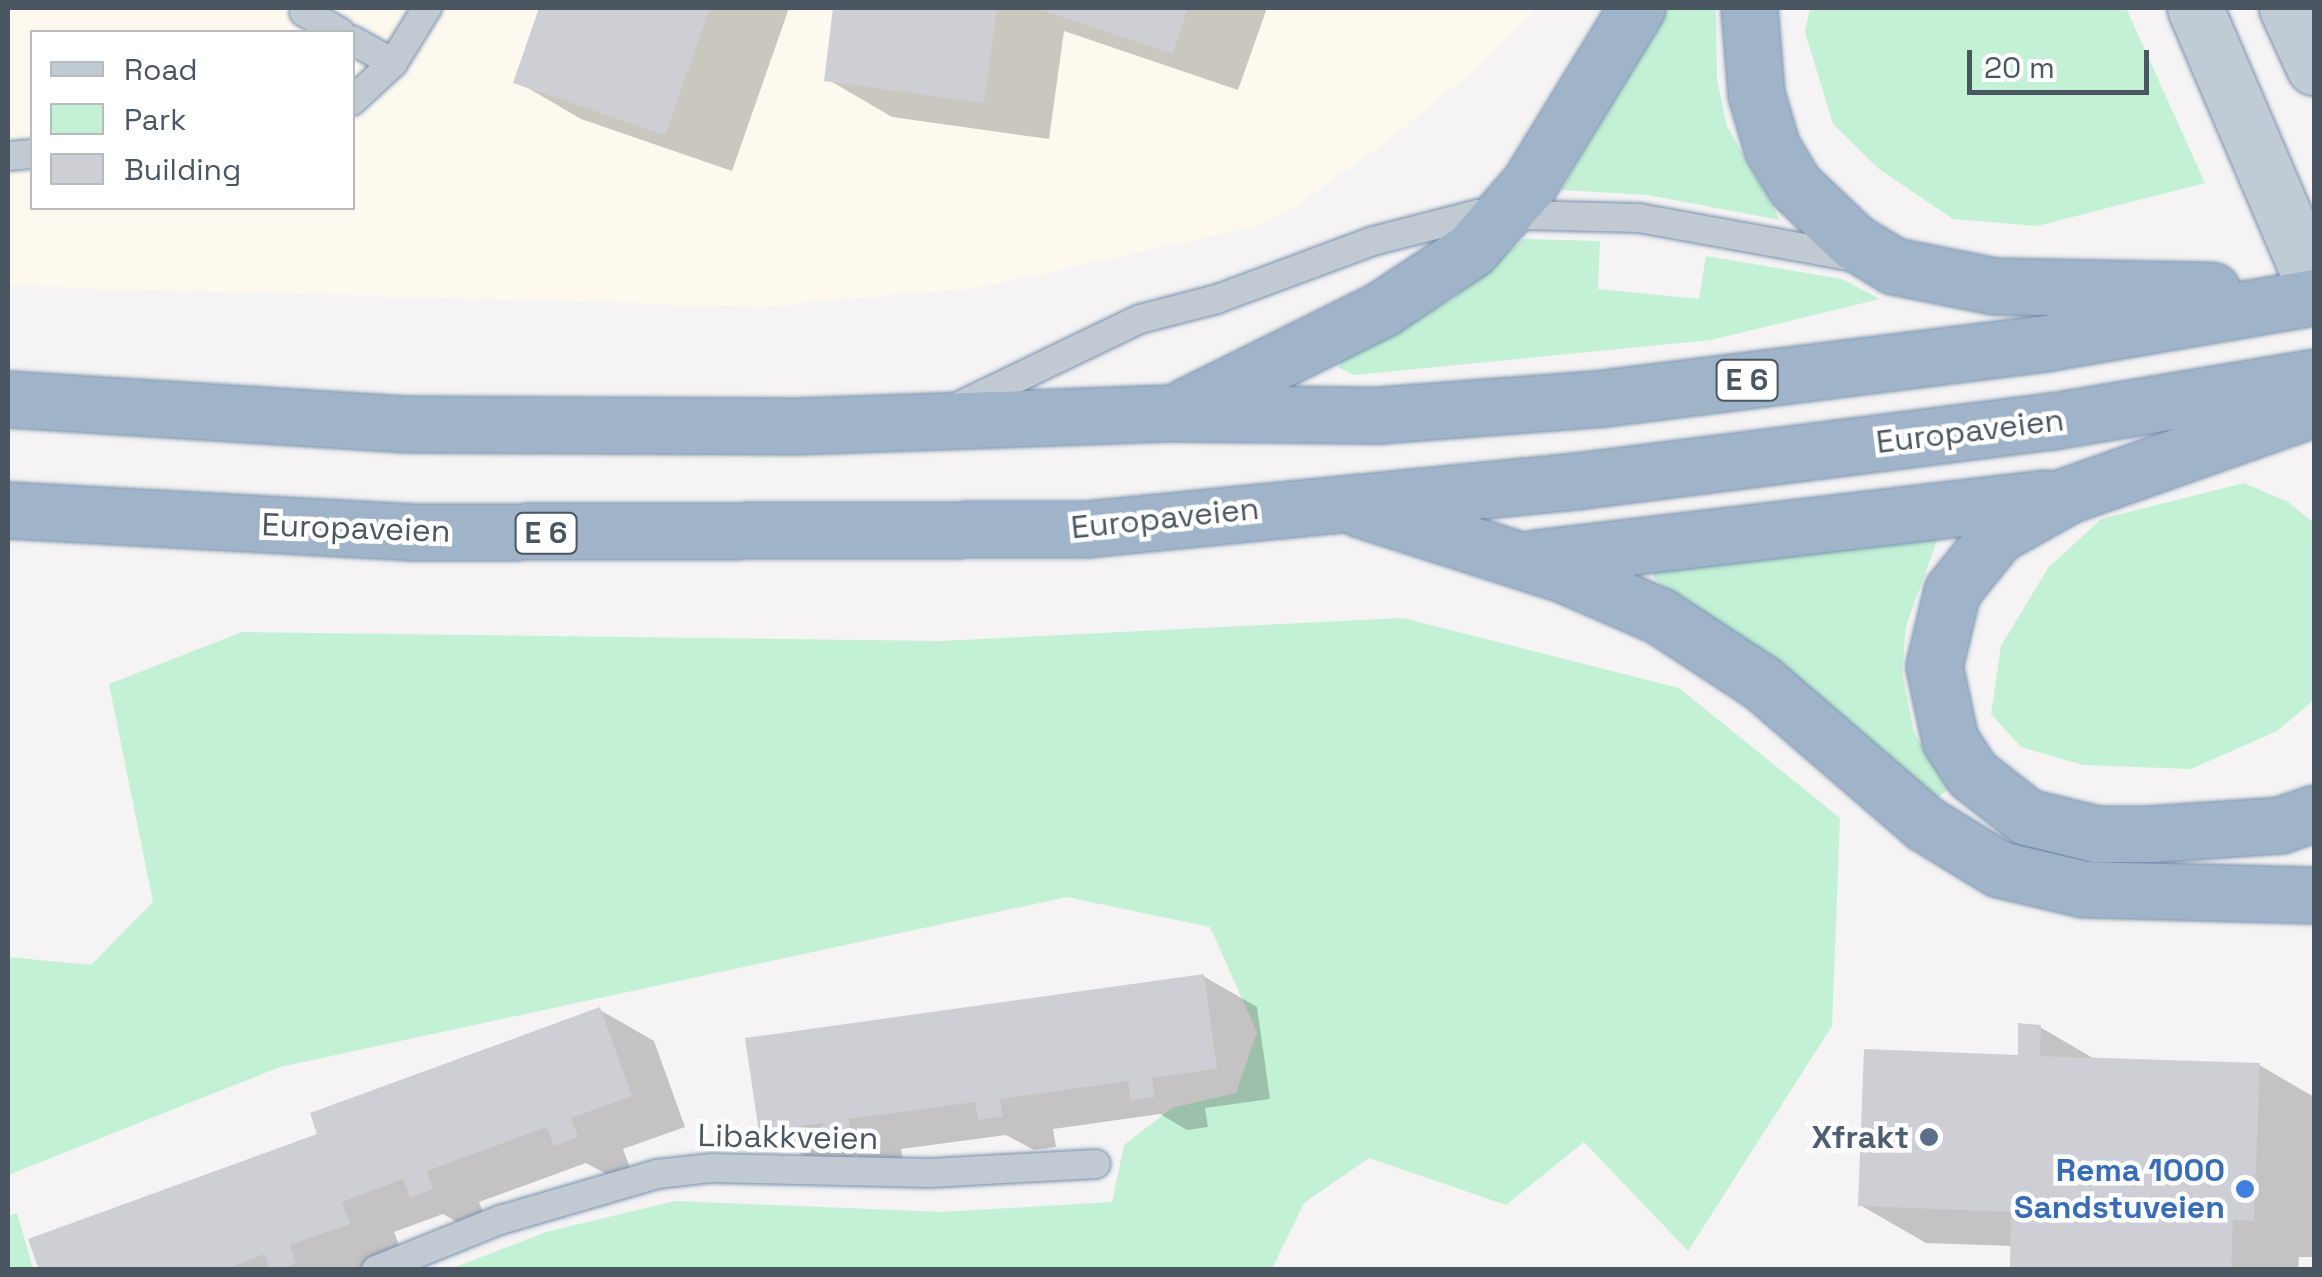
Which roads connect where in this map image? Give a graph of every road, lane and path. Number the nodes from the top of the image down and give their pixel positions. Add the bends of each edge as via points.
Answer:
1 (427, 8) edge
2 (1637, 8) edge
3 (1749, 8) edge
4 (304, 12) dead end
5 (2202, 22) edge
6 (336, 30) edge
7 (355, 42) edge
8 (393, 63) junction
9 (355, 98) edge
10 (1510, 212) junction
11 (1894, 266) junction
12 (2314, 292) edge
13 (2314, 377) edge
14 (8, 398) edge
15 (2314, 408) edge
16 (1174, 412) junction
17 (924, 422) junction
18 (2068, 495) junction
19 (1334, 500) junction
20 (8, 510) edge
21 (1521, 560) junction
22 (2314, 813) edge
23 (2314, 895) edge
24 (1096, 1164) dead end
25 (376, 1270) edge

1 - 8 lane
2 - 10 highway, E 6
3 - 11 highway, E 6 via 1756,94 1772,148 1795,186 1831,224
4 - 6 lane
5 - 12 main road
7 - 8 lane
8 - 9 lane
10 - 11 lane, E 6 via 1640,218
10 - 16 highway, E 6 via 1471,250 1382,309
10 - 17 lane, E 6 via 1374,241 1140,319
11 - 12 highway, E 6 via 1994,286
12 - 16 highway, E 6 via 2045,343 1604,398 1380,415
13 - 19 highway, Europaveien / E 6 via 2052,421 1576,481
14 - 17 highway, E 6 via 404,424
15 - 18 highway, E 6
16 - 17 highway, E 6
18 - 21 highway, E 6
18 - 22 highway, E 6 via 1997,534 1972,560 1939,628 1938,702 1972,774 2026,817 2096,834 2280,825
19 - 20 highway, Europaveien / E 6 via 1086,529 903,534 413,532
19 - 21 highway, E 6
21 - 23 highway, E 6 via 1660,616 1706,643 1924,823 1998,869 2084,889
24 - 25 lane, Libakkveien via 911,1174 711,1168 656,1174 500,1220

